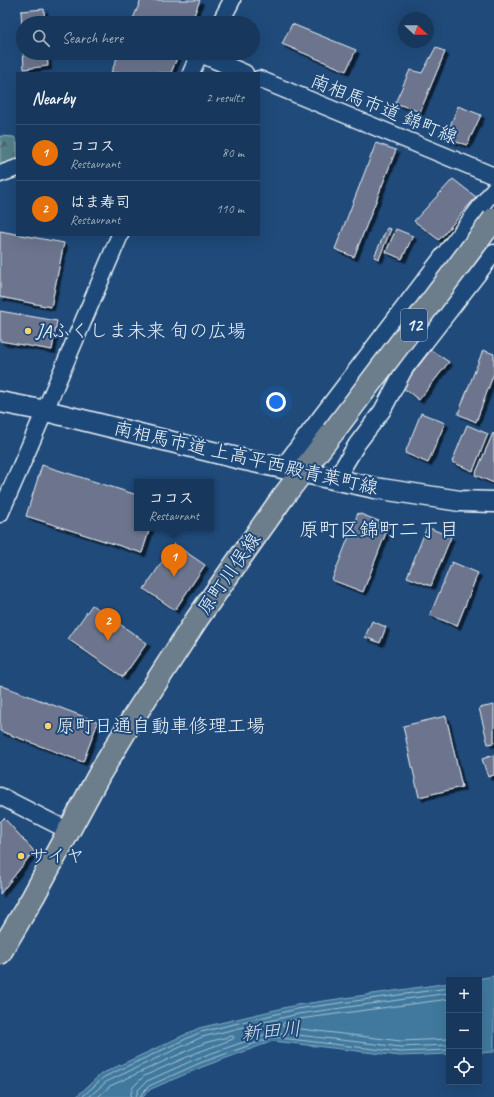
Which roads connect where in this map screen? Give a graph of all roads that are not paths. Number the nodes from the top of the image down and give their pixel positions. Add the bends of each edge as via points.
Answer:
1 (232, 0) edge
2 (224, 16) edge
3 (197, 60) edge
4 (214, 60) edge
5 (191, 72) edge
6 (243, 72) edge
7 (260, 79) edge
8 (16, 168) edge
9 (0, 174) edge
10 (494, 176) edge
11 (494, 189) edge
12 (494, 219) edge
13 (120, 236) edge
14 (494, 253) edge
15 (0, 402) edge
16 (46, 411) junction
17 (292, 470) junction
18 (336, 479) junction
19 (494, 502) edge
20 (0, 514) edge
21 (0, 796) edge
22 (69, 831) junction
23 (0, 953) edge

1 - 2 street
3 - 5 street
4 - 6 street
7 - 10 street, 南相馬市道 錦町線
8 - 9 street
11 - 17 street
12 - 17 main road, 原町川俣線 / 12, bridge via 333,432
13 - 16 street
14 - 18 street via 405,368 382,411 357,444
15 - 16 street, 南相馬市道 上高平西殿青葉町線
16 - 17 street, 南相馬市道 上高平西殿青葉町線
16 - 20 street
17 - 18 street, 南相馬市道 上高平西殿青葉町線
17 - 22 main road, 原町川俣線 / 12 via 135,715
18 - 19 street, 南相馬市道 上高平西殿青葉町線 via 375,488 460,501
21 - 22 street
22 - 23 main road, 原町川俣線 / 12

